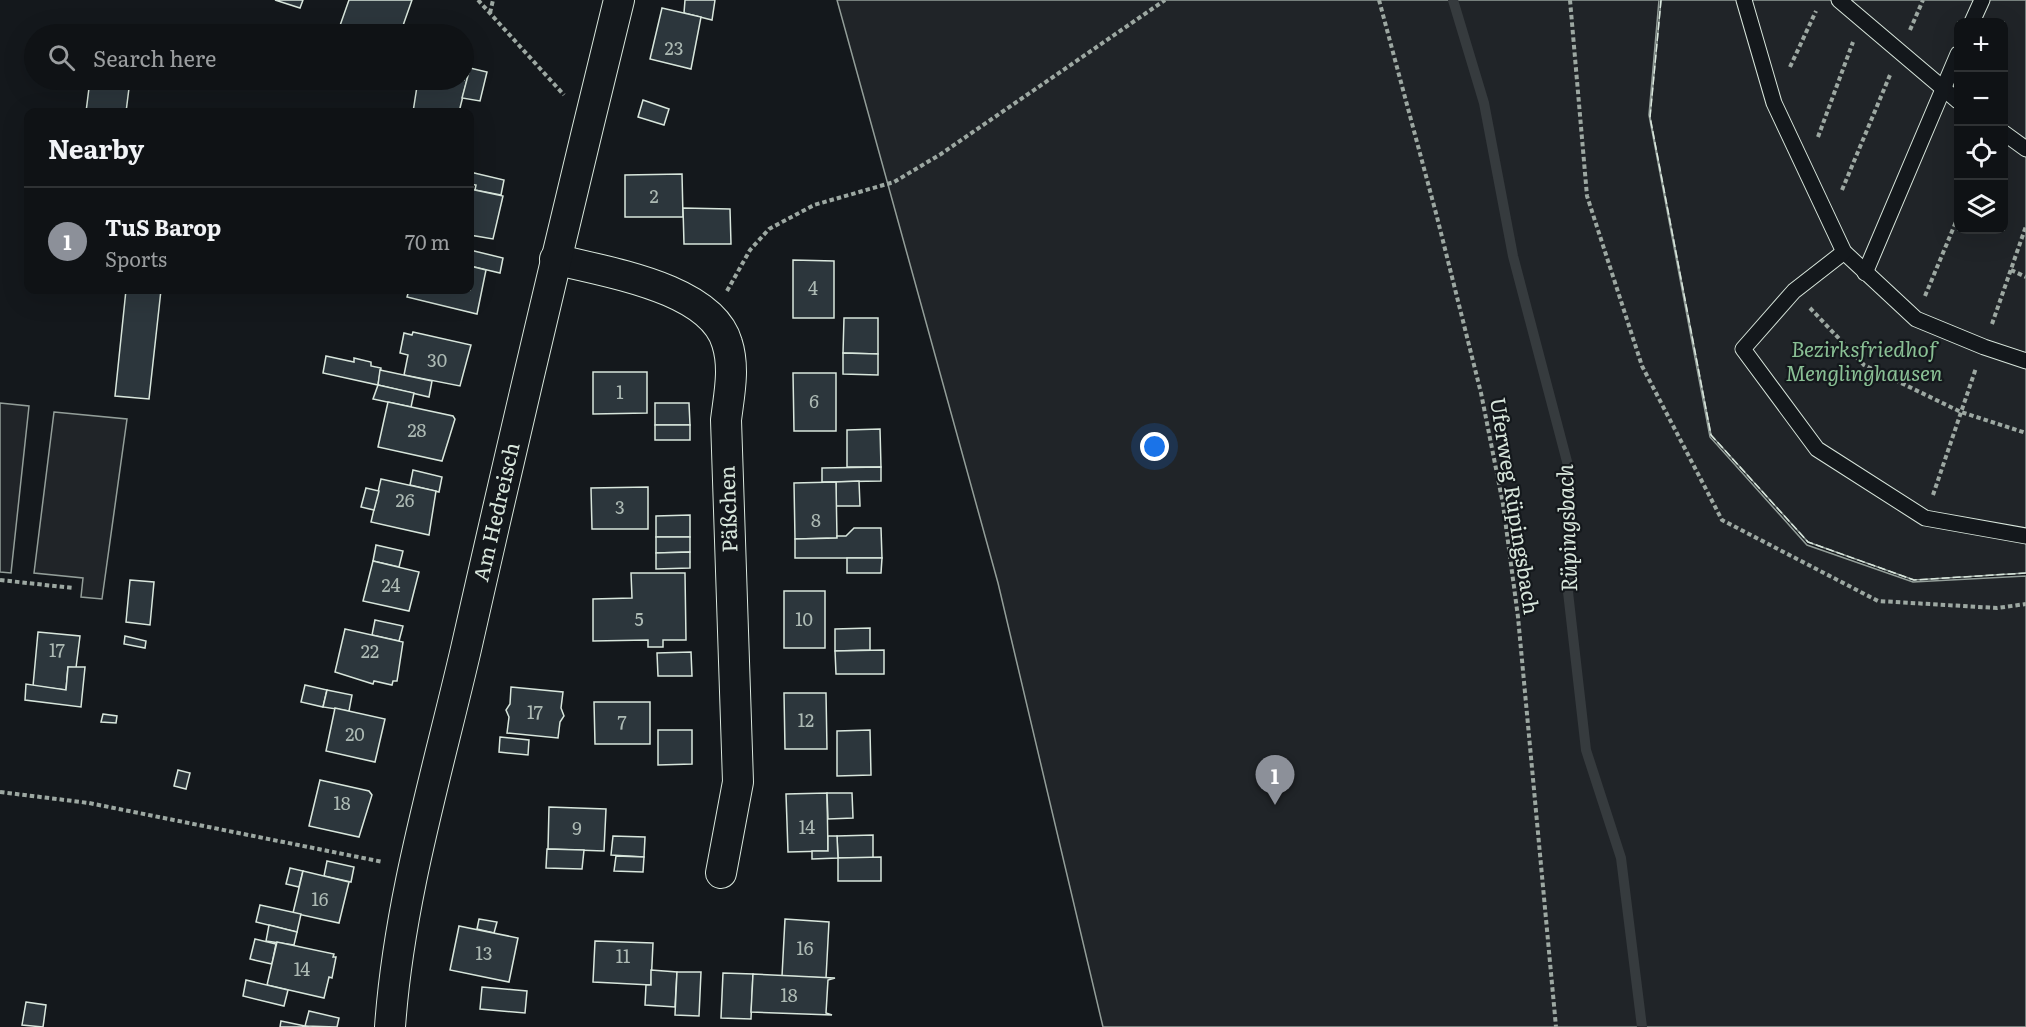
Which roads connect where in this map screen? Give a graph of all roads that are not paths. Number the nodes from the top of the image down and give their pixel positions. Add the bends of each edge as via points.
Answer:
1 (619, 0) edge
2 (1744, 0) edge
3 (1839, 0) edge
4 (1982, 0) edge
5 (1974, 18) edge
6 (1954, 65) edge
7 (1943, 90) junction
8 (1954, 98) edge
9 (2008, 136) edge
10 (2026, 149) edge
11 (1844, 252) junction
12 (555, 259) junction
13 (1865, 273) junction
14 (2026, 361) edge
15 (2026, 536) edge
16 (721, 873) dead end
17 (390, 1027) edge

1 - 12 street, Am Hedreisch
2 - 11 lane via 1774,103
3 - 7 lane
4 - 5 lane
6 - 7 lane
7 - 8 lane
7 - 13 lane
9 - 10 lane
11 - 13 lane
11 - 15 lane via 1794,291 1743,349 1817,449 1926,518
12 - 16 street, Päßchen via 681,294 712,318 727,340 732,368 726,420 738,782
12 - 17 street, Am Hedreisch via 413,868
13 - 14 lane via 1916,319

